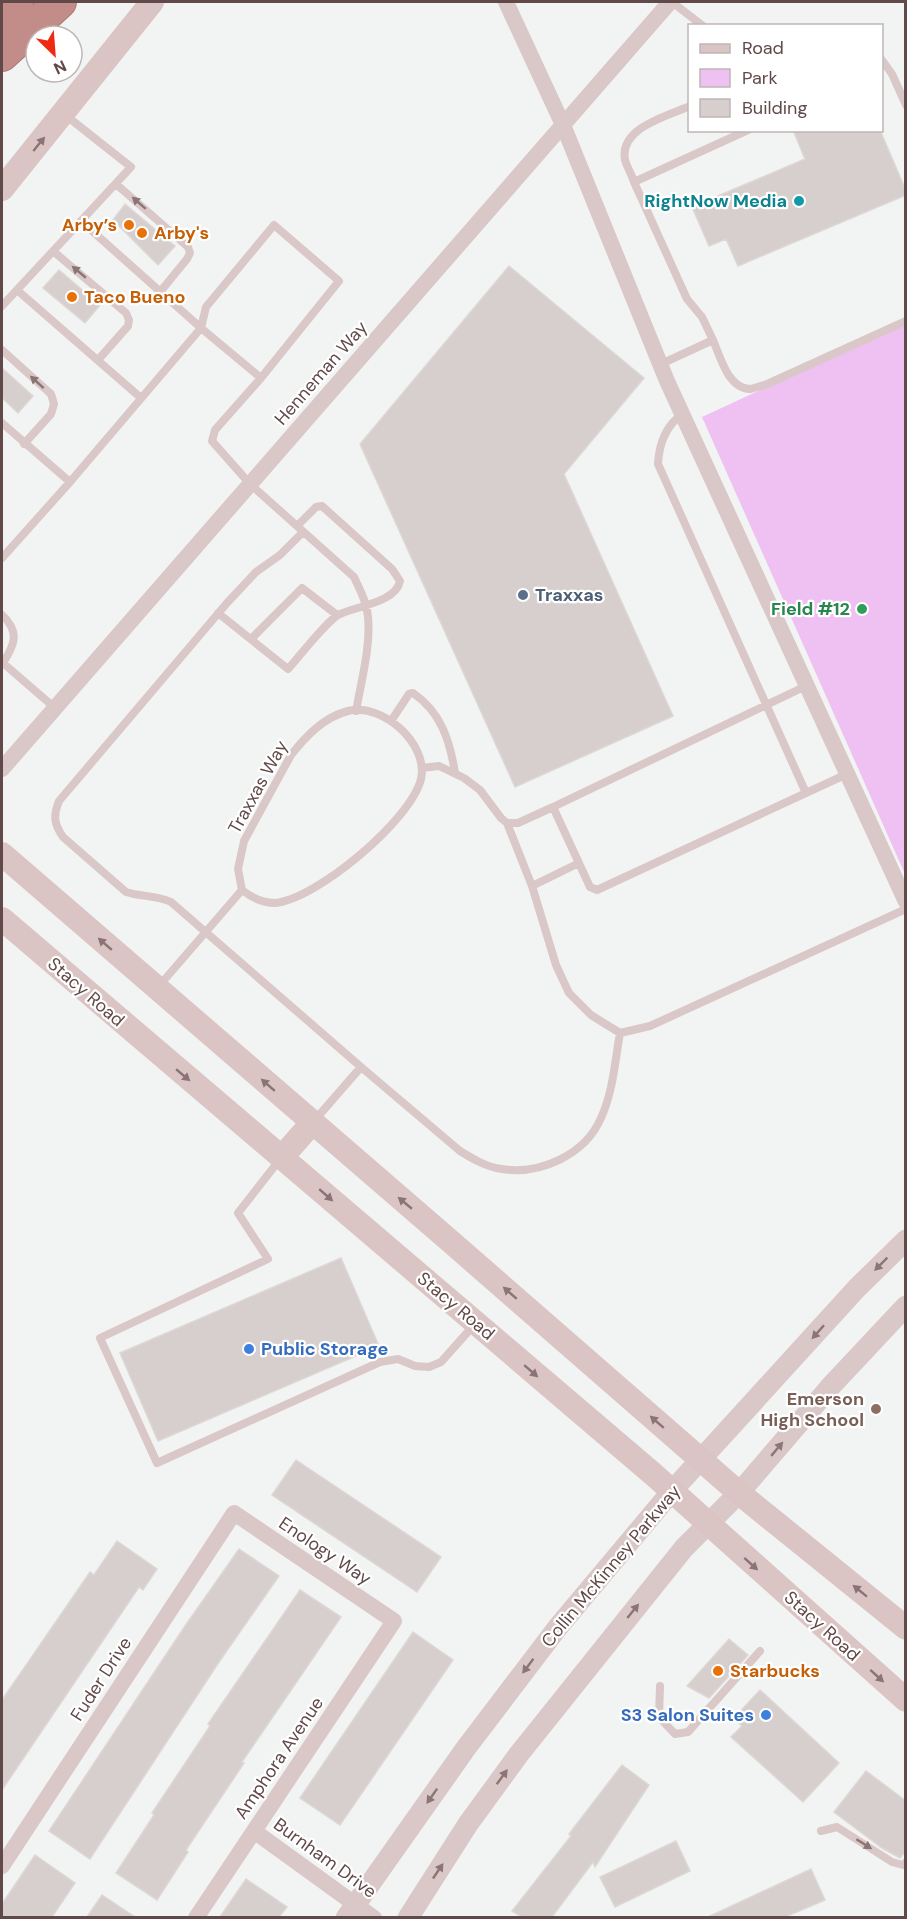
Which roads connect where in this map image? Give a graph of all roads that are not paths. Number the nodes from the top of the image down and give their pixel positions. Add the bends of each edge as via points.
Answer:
1 (18, 2) edge
2 (60, 2) edge
3 (152, 2) edge
4 (506, 2) edge
5 (671, 2) edge
6 (2, 20) edge
7 (700, 24) edge
8 (2, 55) edge
9 (883, 61) edge
10 (906, 105) edge
11 (688, 107) edge
12 (63, 114) junction
13 (563, 125) junction
14 (744, 132) edge
15 (634, 182) junction
16 (116, 184) junction
17 (2, 189) edge
18 (81, 221) junction
19 (53, 251) junction
20 (17, 290) junction
21 (160, 291) junction
22 (2, 306) edge
23 (906, 321) edge
24 (201, 328) junction
25 (713, 340) junction
26 (2, 350) edge
27 (98, 360) junction
28 (661, 364) junction
29 (261, 378) junction
30 (141, 398) junction
31 (682, 414) junction
32 (2, 423) edge
33 (24, 444) junction
34 (70, 482) junction
35 (250, 484) junction
36 (300, 529) junction
37 (2, 558) edge
38 (365, 604) junction
39 (219, 613) junction
40 (2, 615) edge
41 (337, 615) junction
42 (251, 639) junction
43 (2, 664) edge
44 (806, 686) junction
45 (766, 705) junction
46 (54, 708) junction
47 (356, 711) junction
48 (391, 721) junction
49 (422, 768) junction
50 (2, 769) edge
51 (455, 773) junction
52 (847, 774) junction
53 (807, 793) junction
54 (553, 807) junction
55 (507, 824) junction
56 (2, 854) edge
57 (579, 863) junction
58 (532, 886) junction
59 (242, 890) junction
60 (906, 902) edge
61 (906, 909) edge
62 (2, 919) edge
63 (205, 931) junction
64 (156, 988) junction
65 (620, 1033) junction
66 (361, 1067) junction
67 (312, 1123) junction
68 (282, 1157) junction
69 (906, 1240) edge
70 (906, 1306) edge
71 (476, 1323) junction
72 (701, 1460) junction
73 (672, 1491) junction
74 (739, 1493) junction
75 (234, 1512) joint
76 (708, 1525) junction
77 (394, 1621) joint
78 (906, 1628) edge
79 (760, 1651) dead end
80 (660, 1686) dead end
81 (906, 1700) edge
82 (254, 1831) junction
83 (822, 1831) dead end
84 (906, 1862) edge
85 (2, 1866) edge
86 (351, 1911) edge
87 (196, 1917) edge
88 (374, 1917) edge
89 (408, 1917) edge

1 - 6 highway
2 - 8 highway
3 - 12 main road
4 - 13 street
5 - 7 lane
5 - 13 street, Henneman Way
9 - 10 lane
11 - 15 lane via 631,136 625,160
12 - 16 lane via 130,167
17 -> 12 main road
13 - 28 street
13 - 35 street, Henneman Way
14 - 15 lane
15 - 25 lane via 687,299 702,317
16 - 18 lane
21 -> 16 lane via 187,259 188,247
18 - 19 lane
18 - 21 lane
19 - 20 lane
27 -> 19 lane via 129,320 126,313
20 - 22 lane
20 - 27 lane
21 - 24 lane
23 - 25 lane via 765,385 750,388 739,387 731,380
24 - 29 lane
24 - 29 lane via 206,307 274,225 339,281
24 - 30 lane
25 - 28 lane
33 -> 26 lane via 51,414 54,404 51,394
27 - 30 lane
28 - 31 street
29 - 35 lane via 215,430 212,441
30 - 34 lane
31 - 44 street
31 - 45 lane via 672,422 661,443 658,464
32 - 33 lane
33 - 34 lane
34 - 37 lane
35 - 36 lane
35 - 46 street, Henneman Way
36 - 38 lane via 354,577
36 - 38 lane via 316,507 322,506 392,568 400,581 399,587 387,598
36 - 39 lane via 280,555 256,572
38 - 41 lane
38 - 47 lane via 368,636
39 - 42 lane
39 - 63 lane via 59,801 54,814 63,837 126,891 171,902
40 - 43 lane via 14,629 12,645
41 - 42 lane via 302,588
41 - 42 lane via 288,669
43 - 46 lane
44 - 45 lane
44 - 52 street
45 - 53 lane
45 - 54 lane
46 - 50 street, Henneman Way
47 - 48 lane via 372,711
47 - 59 lane, Traxxas Way via 333,717 315,729 291,755 244,841 238,869
48 - 49 lane via 414,747
48 - 51 lane via 409,694 421,698 446,734
49 - 51 lane via 439,766
49 - 59 lane via 414,795 403,811 346,867 296,896 275,903 255,900
51 - 55 lane via 480,790
52 - 53 lane
52 - 60 street
53 - 57 lane via 597,890 590,887
54 - 55 lane
54 - 57 lane
55 - 58 lane
64 -> 56 main road
57 - 58 lane
58 - 65 lane via 569,993 591,1015
59 - 63 lane
61 - 65 lane via 650,1026
62 -> 68 main road, Stacy Road
63 - 64 lane
63 - 66 lane
67 -> 64 main road
65 - 66 lane via 608,1100 600,1120 575,1151 553,1164 526,1170 500,1169 476,1161
66 - 67 lane
67 - 68 main road
72 -> 67 main road
68 -> 71 main road, Stacy Road
68 - 71 lane via 238,1213 268,1259 100,1338 157,1463 380,1362 398,1359 429,1367 441,1362
69 -> 72 street, Collin McKinney Parkway via 857,1288
74 -> 70 street via 830,1386
71 -> 73 main road, Stacy Road
72 - 73 street, Collin McKinney Parkway
72 - 74 main road
73 - 76 main road, Stacy Road
73 -> 86 street, Collin McKinney Parkway via 558,1627 466,1748
74 - 76 street
78 -> 74 main road
75 - 77 street, Enology Way
75 - 85 street, Fuder Drive
76 -> 81 main road, Stacy Road
89 -> 76 street via 468,1824 526,1745 684,1548
77 - 82 street, Amphora Avenue
79 - 80 lane via 688,1732 675,1734 659,1717
82 - 86 street, Burnham Drive
82 - 87 street, Amphora Avenue
83 -> 84 lane via 837,1827 892,1862
86 - 88 street, Burnham Drive

